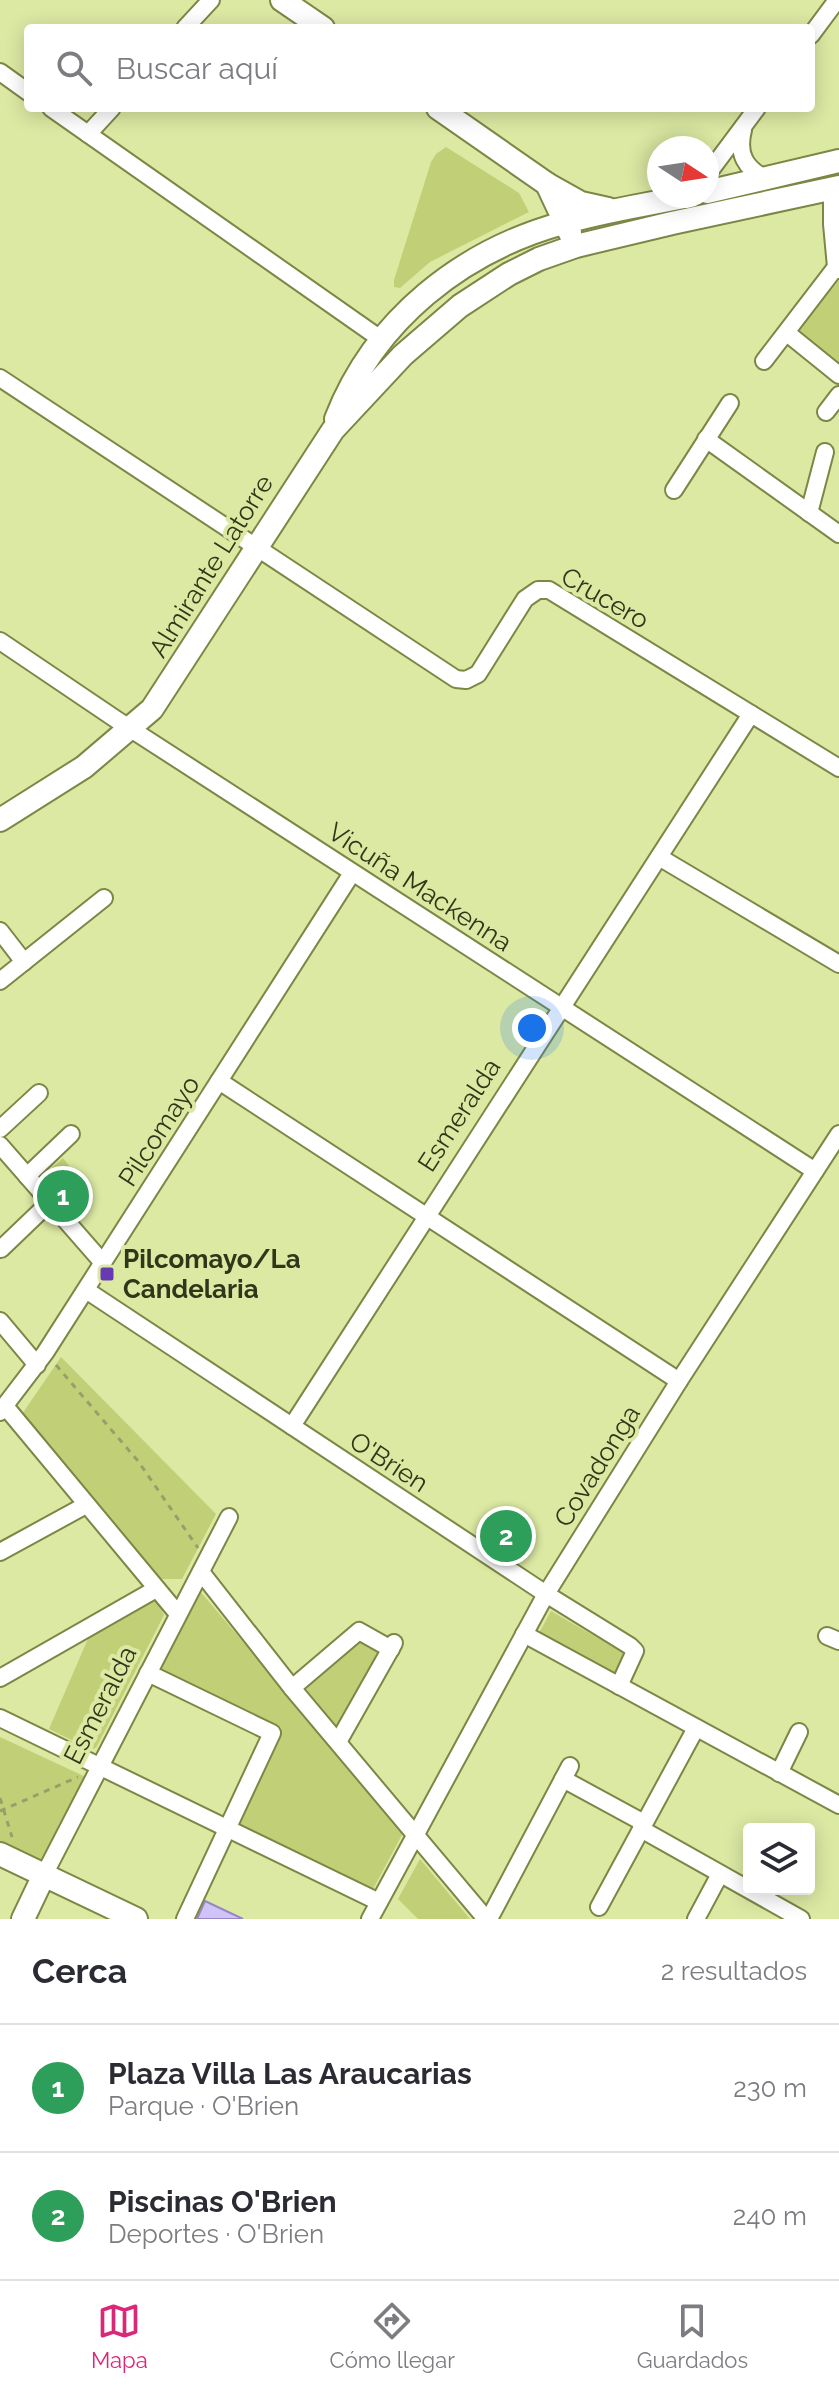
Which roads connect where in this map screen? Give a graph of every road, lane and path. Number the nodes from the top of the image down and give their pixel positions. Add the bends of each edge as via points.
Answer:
1 (211, 0) edge
2 (282, 0) edge
3 (837, 0) edge
4 (189, 24) edge
5 (317, 24) edge
6 (815, 30) edge
7 (0, 72) edge
8 (24, 89) edge
9 (57, 112) edge
10 (108, 112) edge
11 (444, 112) edge
12 (754, 112) edge
13 (745, 124) junction
14 (88, 134) junction
15 (719, 159) edge
16 (839, 161) edge
17 (766, 179) junction
18 (547, 184) junction
19 (836, 188) edge
20 (719, 189) edge
21 (647, 205) edge
22 (633, 208) junction
23 (565, 222) junction
24 (576, 246) junction
25 (838, 268) edge
26 (787, 333) junction
27 (382, 340) junction
28 (764, 361) dead end
29 (839, 375) edge
30 (0, 378) edge
31 (839, 395) edge
32 (730, 403) dead end
33 (826, 412) dead end
34 (333, 430) junction
35 (706, 439) junction
36 (825, 452) dead end
37 (674, 490) dead end
38 (809, 513) junction
39 (839, 534) edge
40 (257, 547) junction
41 (0, 641) edge
42 (751, 714) junction
43 (132, 729) junction
44 (839, 768) edge
45 (0, 820) edge
46 (659, 857) junction
47 (352, 873) junction
48 (104, 898) dead end
49 (0, 931) edge
50 (24, 962) junction
51 (839, 964) edge
52 (0, 981) edge
53 (562, 1006) junction
54 (219, 1081) junction
55 (39, 1093) dead end
56 (0, 1129) edge
57 (71, 1134) dead end
58 (839, 1134) edge
59 (1, 1148) edge
60 (815, 1171) junction
61 (27, 1176) junction
62 (50, 1202) junction
63 (427, 1216) junction
64 (1, 1249) edge
65 (103, 1263) junction
66 (86, 1290) junction
67 (0, 1321) edge
68 (41, 1359) junction
69 (679, 1381) junction
70 (2, 1409) edge
71 (292, 1426) junction
72 (86, 1505) junction
73 (229, 1517) dead end
74 (0, 1552) edge
75 (204, 1566) junction
76 (156, 1589) junction
77 (546, 1594) junction
78 (178, 1614) junction
79 (524, 1634) junction
80 (148, 1673) junction
81 (0, 1678) edge
82 (619, 1686) junction
83 (292, 1688) junction
84 (0, 1718) edge
85 (696, 1728) junction
86 (799, 1732) dead end
87 (338, 1742) junction
88 (100, 1768) junction
89 (779, 1773) junction
90 (0, 1798) edge
91 (839, 1805) edge
92 (2, 1811) edge
93 (643, 1826) junction
94 (228, 1827) junction
95 (415, 1833) junction
96 (6, 1846) edge
97 (720, 1874) junction
98 (44, 1875) junction
99 (379, 1902) junction
100 (599, 1907) dead end
101 (105, 1912) edge
102 (23, 1919) edge
103 (136, 1919) edge
104 (185, 1919) edge
105 (370, 1919) edge
106 (488, 1919) edge
107 (696, 1919) edge
108 (801, 1919) edge

1 - 4 street
2 - 5 main road
3 - 6 street
7 - 8 street
9 - 14 street
10 - 14 street
11 - 18 main road
12 - 13 street
13 - 15 street
13 - 17 street via 742,156 751,171
14 - 27 street
16 - 17 main road
17 - 20 main road
18 - 22 main road via 592,207
18 - 23 main road
19 - 24 main road, Almirante Latorre
19 - 25 street via 832,224
21 - 22 main road
22 - 23 main road, Almirante Latorre
23 - 24 main road
23 - 27 main road, Almirante Latorre via 496,246 457,269 417,301
24 - 34 main road, Almirante Latorre via 509,274 460,306 403,355
25 - 26 street
26 - 28 street
26 - 29 street
27 - 34 main road, Almirante Latorre via 345,397
30 - 40 street
31 - 33 street
32 - 35 street
34 - 40 main road, Almirante Latorre
35 - 37 street
35 - 38 street
36 - 38 street
38 - 39 street
40 - 42 street, Crucero via 456,679 478,674 525,599 543,589
40 - 43 main road, Almirante Latorre via 164,692
41 - 43 street, Vicuña Mackenna
42 - 44 street, Crucero
42 - 46 street, Esmeralda
43 - 45 main road, Almirante Latorre via 84,767
43 - 47 street, Vicuña Mackenna
46 - 51 street
46 - 53 street, Esmeralda
47 - 53 street, Vicuña Mackenna
47 - 54 street, Pilcomayo
48 - 50 street
49 - 50 street
50 - 52 street
53 - 60 street, Vicuña Mackenna
53 - 63 street, Esmeralda
54 - 63 street
54 - 65 street, Pilcomayo
55 - 56 street
57 - 61 street
58 - 60 street, Covadonga
59 - 61 street
60 - 69 street, Covadonga
61 - 62 street
62 - 64 street
62 - 65 street
63 - 69 street
63 - 71 street, Esmeralda
65 - 66 street, Pilcomayo
66 - 68 street, Pilcomayo
66 - 71 street, O'Brien
67 - 68 street
68 - 70 street, Pilcomayo
68 - 75 path via 138,1461
69 - 77 street, Covadonga
70 - 72 street
71 - 77 street, O'Brien
72 - 74 street
72 - 76 street
73 - 75 street, Esmeralda
75 - 78 street, Esmeralda
75 - 83 street
76 - 78 street
76 - 81 street
77 - 79 street, Covadonga
77 - 82 street, O'Brien via 635,1651
78 - 80 street, Esmeralda
79 - 82 street
79 - 95 street, Covadonga
80 - 88 street, Esmeralda
80 - 94 street via 272,1733
82 - 85 street
83 - 87 street
83 - 87 street via 359,1631 392,1646
84 - 88 street
85 - 89 street
85 - 93 street
86 - 89 street
87 - 95 street
88 - 92 path
88 - 94 street
88 - 98 street, Esmeralda
89 - 91 street
90 - 92 path
92 - 96 path
93 - 97 street
93 - 100 street
93 - 106 street via 567,1772
94 - 99 street
94 - 104 street
95 - 99 street, Covadonga
95 - 106 street
96 - 98 main road
97 - 107 street
97 - 108 street
98 - 101 main road
98 - 102 main road, Esmeralda
99 - 105 street, Covadonga
101 - 103 main road

